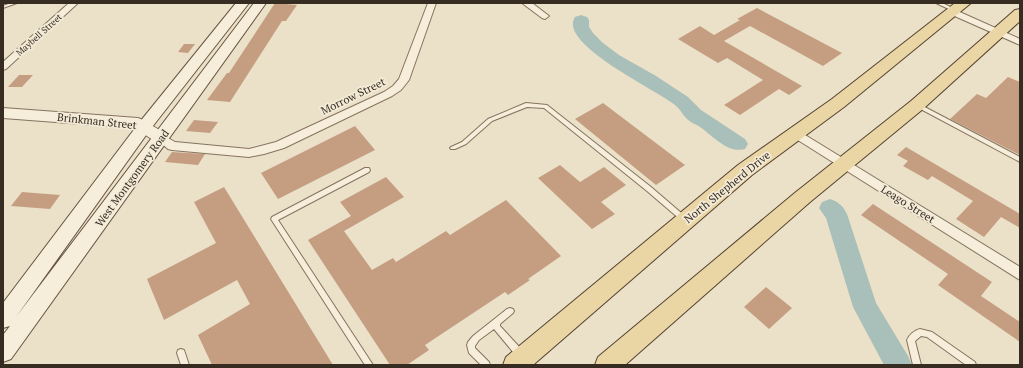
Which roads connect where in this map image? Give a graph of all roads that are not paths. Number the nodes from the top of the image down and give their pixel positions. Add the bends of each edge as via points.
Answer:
1 (15, 3) edge
2 (74, 3) edge
3 (243, 3) edge
4 (260, 3) edge
5 (432, 3) edge
6 (526, 3) edge
7 (938, 3) edge
8 (3, 7) edge
9 (957, 8) edge
10 (545, 16) dead end
11 (240, 19) junction
12 (1015, 19) edge
13 (998, 32) junction
14 (1020, 42) edge
15 (3, 68) edge
16 (917, 105) junction
17 (3, 113) edge
18 (144, 127) junction
19 (797, 134) junction
20 (300, 135) joint
21 (161, 138) junction
22 (454, 148) dead end
23 (1020, 160) edge
24 (844, 164) junction
25 (367, 170) dead end
26 (685, 220) junction
27 (1020, 274) edge
28 (510, 312) dead end
29 (3, 318) edge
30 (496, 323) junction
31 (11, 328) edge
32 (3, 352) edge
33 (181, 353) dead end
34 (520, 361) edge
35 (185, 365) edge
36 (369, 365) edge
37 (486, 365) edge
38 (607, 365) edge
39 (917, 365) edge
40 (972, 365) edge

1 - 8 lane
2 - 15 street, Maybell Street
3 - 11 main road, West Montgomery Road
4 - 11 main road, West Montgomery Road
5 - 20 street, Morrow Street via 404,80 397,88
6 - 10 street
7 - 9 lane
9 - 13 street
9 - 19 main road, North Shepherd Drive
11 - 18 main road, West Montgomery Road
11 - 21 main road, West Montgomery Road
12 - 13 main road
13 - 14 street
13 - 16 main road
16 - 23 lane
16 - 24 main road
17 - 18 street, Brinkman Street via 138,123
18 - 21 street, Brinkman Street
18 - 29 main road, West Montgomery Road
19 - 24 street, Leago Street
19 - 26 main road, North Shepherd Drive via 746,170
20 - 21 street, Brinkman Street via 264,150 249,153 172,146
21 - 31 main road, West Montgomery Road
22 - 26 lane via 464,143 490,120 526,105 545,106
24 - 27 street, Leago Street
24 - 38 main road
25 - 36 lane via 274,219
26 - 34 main road, North Shepherd Drive
28 - 30 lane
30 - 34 lane
30 - 37 lane via 471,345 472,350
31 - 32 main road, West Montgomery Road
33 - 35 lane
39 - 40 lane via 911,340 920,332 929,334

